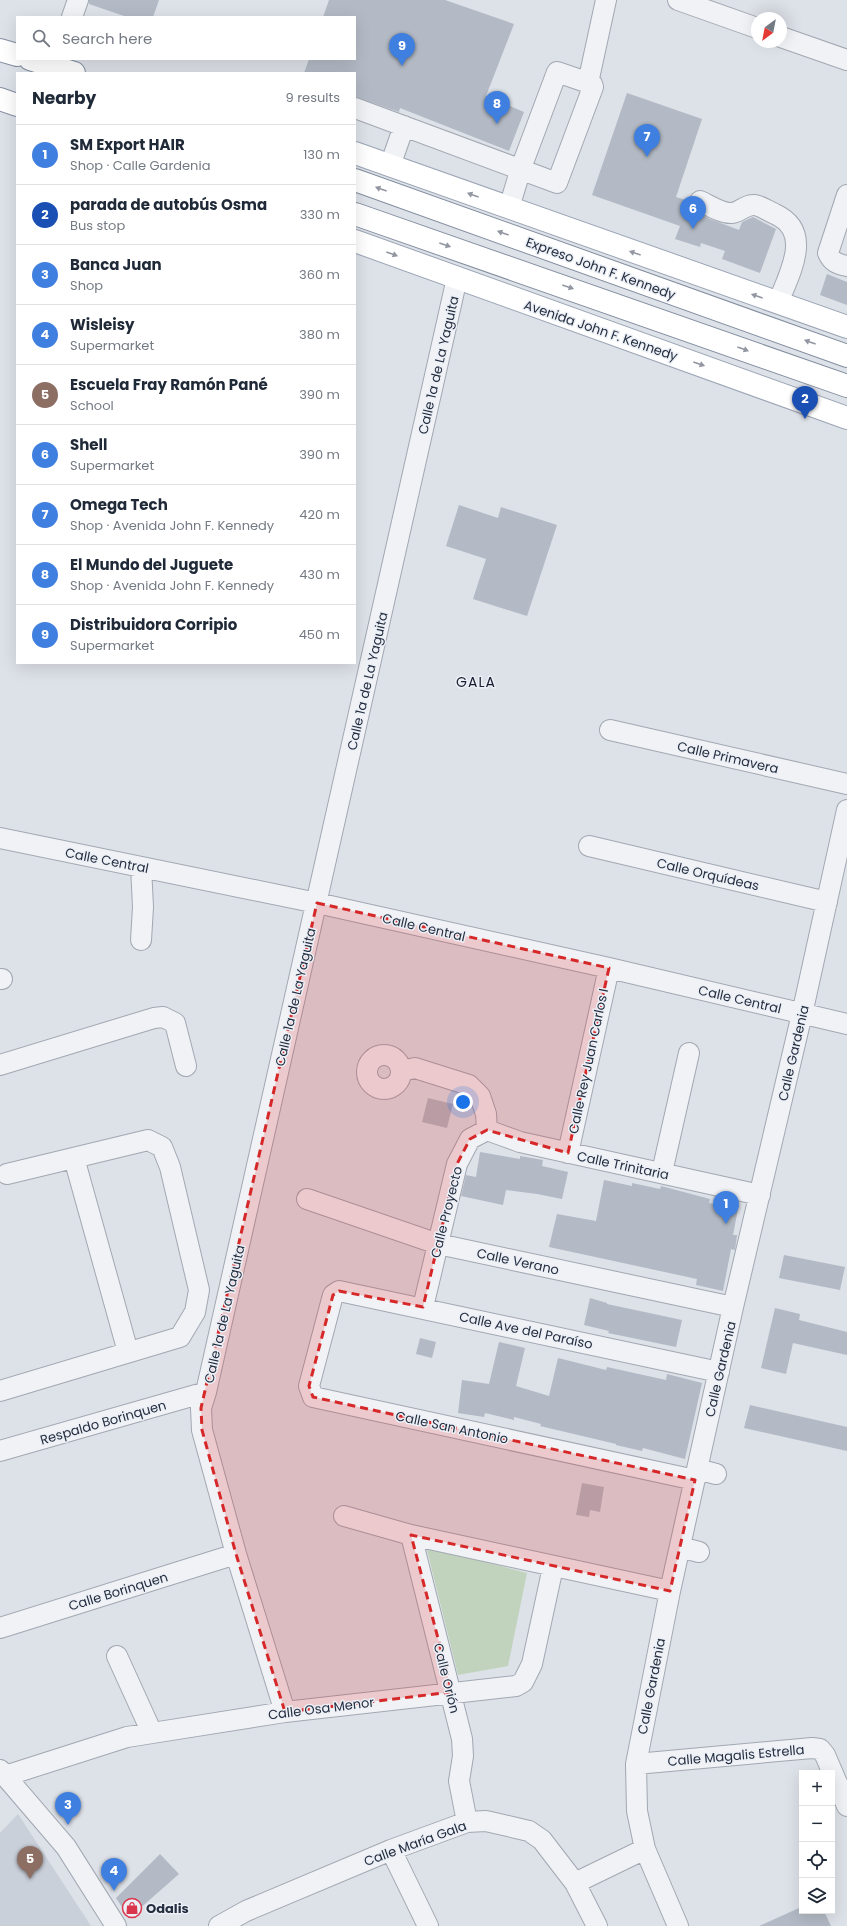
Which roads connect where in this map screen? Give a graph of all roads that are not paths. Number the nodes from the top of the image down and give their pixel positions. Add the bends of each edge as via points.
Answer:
1 (78, 0) edge
2 (606, 0) edge
3 (678, 0) edge
4 (713, 6) edge
5 (72, 16) edge
6 (751, 25) edge
7 (787, 38) edge
8 (0, 50) edge
9 (16, 55) edge
10 (35, 60) edge
11 (847, 60) edge
12 (62, 66) edge
13 (588, 83) junction
14 (0, 99) edge
15 (16, 105) edge
16 (356, 108) edge
17 (404, 126) junction
18 (356, 153) edge
19 (390, 166) junction
20 (521, 168) junction
21 (356, 180) edge
22 (847, 195) edge
23 (700, 201) dead end
24 (509, 208) junction
25 (356, 214) edge
26 (356, 241) edge
27 (847, 266) edge
28 (458, 278) junction
29 (778, 303) junction
30 (844, 327) edge
31 (847, 356) edge
32 (847, 386) edge
33 (814, 406) junction
34 (847, 407) edge
35 (847, 418) edge
36 (610, 730) dead end
37 (847, 784) edge
38 (847, 810) edge
39 (0, 838) edge
40 (589, 846) dead end
41 (142, 867) junction
42 (827, 902) junction
43 (317, 903) junction
44 (140, 940) dead end
45 (609, 968) junction
46 (802, 1014) junction
47 (847, 1024) edge
48 (689, 1053) dead end
49 (0, 1065) edge
50 (186, 1066) dead end
51 (401, 1071) dead end
52 (487, 1130) junction
53 (568, 1153) junction
54 (74, 1158) junction
55 (662, 1172) junction
56 (7, 1174) dead end
57 (760, 1195) junction
58 (307, 1199) dead end
59 (438, 1244) junction
60 (333, 1295) joint
61 (423, 1307) junction
62 (733, 1307) junction
63 (128, 1352) junction
64 (719, 1372) junction
65 (0, 1391) edge
66 (206, 1392) junction
67 (0, 1451) edge
68 (702, 1474) junction
69 (344, 1516) dead end
70 (411, 1535) junction
71 (236, 1554) junction
72 (553, 1567) junction
73 (670, 1591) junction
74 (0, 1628) edge
75 (117, 1656) dead end
76 (452, 1692) junction
77 (285, 1712) junction
78 (152, 1733) junction
79 (636, 1764) junction
80 (2, 1773) edge
81 (847, 1806) edge
82 (466, 1822) junction
83 (645, 1849) junction
84 (391, 1850) junction
85 (575, 1883) junction
86 (116, 1926) edge
87 (219, 1926) edge
88 (428, 1926) edge
89 (598, 1926) edge
90 (678, 1926) edge

1 - 5 street
2 - 13 street
3 - 4 street
4 - 6 street
7 - 11 street
8 - 9 main road
10 - 12 main road
13 - 20 street via 557,72
13 - 20 street via 593,87 558,182
14 - 15 main road
16 - 17 street
17 - 19 street
17 - 20 street
18 - 19 main road
24 -> 19 main road
20 - 24 street
31 -> 21 main road, Expreso John F. Kennedy
22 - 27 street via 828,253 836,264
23 - 29 street via 726,213 738,211 749,205 757,206 784,218 789,223 796,244 796,257
29 -> 24 main road
25 -> 32 main road
26 -> 28 main road, Avenida John F. Kennedy
28 -> 33 main road, Avenida John F. Kennedy
28 - 43 street, Calle 1a de La Yaguita
29 - 30 main road
33 - 34 main road
33 - 35 main road, Avenida John F. Kennedy
36 - 37 street, Calle Primavera
38 - 42 street, Calle Gardenia
39 - 41 street, Calle Central
40 - 42 street, Calle Orquídeas
41 - 43 street, Calle Central
41 - 44 street via 143,907
42 - 46 street, Calle Gardenia
43 - 45 street, Calle Central
43 - 66 street, Calle 1a de La Yaguita
45 - 46 street, Calle Central
45 - 53 street, Calle Rey Juan Carlos I
46 - 47 street, Calle Central
46 - 57 street, Calle Gardenia
48 - 55 street
49 - 50 street via 163,1017 175,1023
51 - 52 street via 415,1068 469,1084 480,1096 486,1114
52 - 53 street, Calle Trinitaria via 520,1142
52 - 59 street, Calle Proyecto via 470,1139 457,1164
53 - 55 street, Calle Trinitaria
54 - 56 street
54 - 63 street
54 - 63 street via 148,1140 162,1147 170,1167 199,1290 195,1312 180,1337
55 - 57 street, Calle Trinitaria
57 - 62 street, Calle Gardenia
58 - 59 street, Calle Verano
59 - 61 street, Calle Proyecto
59 - 62 street, Calle Verano
60 - 61 street, Calle Ave del Paraíso via 340,1291
60 - 68 street, Calle San Antonio via 309,1386 313,1397
61 - 64 street, Calle Ave del Paraíso
62 - 64 street, Calle Gardenia
63 - 65 street
64 - 68 street, Calle Gardenia
66 - 67 street, Respaldo Borinquen
66 - 71 street, Calle 1a de La Yaguita via 201,1408 202,1430
68 - 73 street, Calle Gardenia via 689,1550
69 - 70 street
70 - 72 street
70 - 76 street, Calle Orión
71 - 74 street, Calle Borinquen
71 - 77 street, Calle 1a de La Yaguita
72 - 73 street
72 - 76 street, Calle Osa Menor via 532,1664 523,1682 516,1686
73 - 79 street, Calle Gardenia
75 - 78 street
76 - 77 street, Calle Osa Menor
76 - 82 street, Calle Orión via 462,1739 463,1756 459,1781
77 - 78 street, Calle Osa Menor
78 - 80 street, Calle Osa Menor via 127,1737
79 - 81 street, Calle Magalis Estrella via 820,1749
79 - 83 street, Calle Gardenia via 637,1811
80 - 86 street via 66,1848
82 - 84 street, Calle María Gala
82 - 85 street, Calle María Gala via 486,1821 529,1831 542,1840
83 - 85 street
83 - 90 street, Calle Gardenia
84 - 87 street, Calle María Gala via 246,1911
84 - 88 street
85 - 89 street, Calle María Gala

